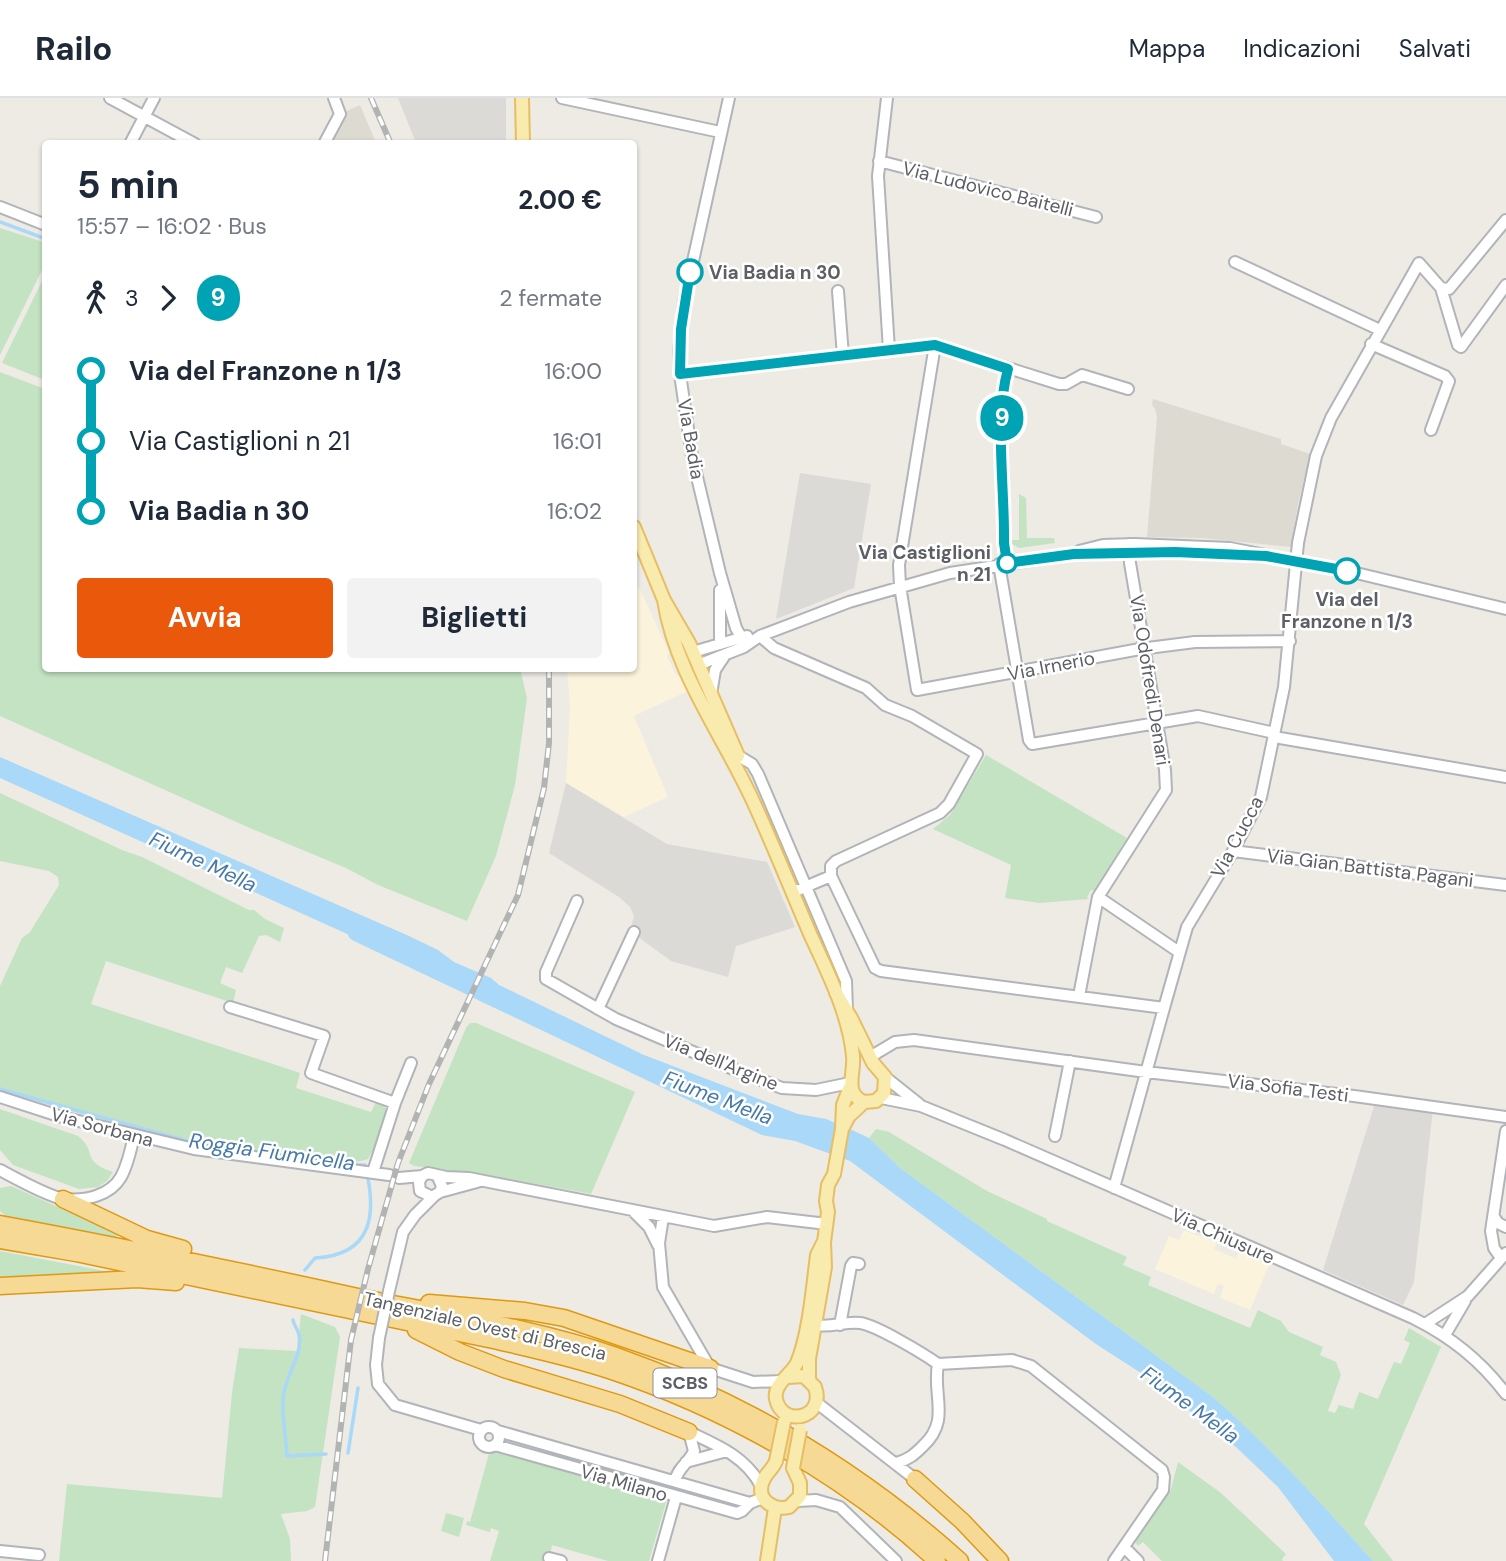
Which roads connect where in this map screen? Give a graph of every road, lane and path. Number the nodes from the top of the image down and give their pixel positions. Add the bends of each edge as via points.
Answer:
1 (110, 98) edge
2 (154, 98) edge
3 (334, 98) edge
4 (522, 98) edge
5 (562, 98) edge
6 (729, 98) edge
7 (887, 98) edge
8 (145, 116) junction
9 (720, 132) junction
10 (132, 140) edge
11 (188, 140) edge
12 (326, 140) edge
13 (523, 140) edge
14 (879, 161) junction
15 (0, 207) edge
16 (1096, 217) dead end
17 (1506, 220) edge
18 (42, 223) edge
19 (1235, 262) dead end
20 (1506, 285) edge
21 (1441, 288) junction
22 (838, 291) dead end
23 (1380, 330) junction
24 (1371, 344) junction
25 (935, 345) junction
26 (889, 350) junction
27 (843, 356) junction
28 (1008, 369) junction
29 (680, 374) junction
30 (1128, 389) dead end
31 (1431, 430) dead end
32 (637, 536) edge
33 (1129, 549) junction
34 (1297, 561) junction
35 (1003, 563) junction
36 (720, 573) junction
37 (900, 586) junction
38 (1506, 609) edge
39 (761, 636) junction
40 (741, 637) junction
41 (1290, 642) junction
42 (720, 644) junction
43 (1145, 649) junction
44 (726, 654) junction
45 (689, 660) junction
46 (1017, 672) junction
47 (711, 694) junction
48 (1157, 722) junction
49 (1276, 735) junction
50 (737, 755) junction
51 (1506, 777) edge
52 (751, 798) junction
53 (1233, 851) junction
54 (831, 876) junction
55 (1506, 886) edge
56 (799, 890) junction
57 (1098, 897) junction
58 (577, 901) dead end
59 (634, 932) dead end
60 (1179, 952) junction
61 (836, 993) junction
62 (1079, 996) junction
63 (230, 1007) dead end
64 (1164, 1008) junction
65 (598, 1009) junction
66 (847, 1010) junction
67 (1070, 1061) junction
68 (411, 1063) dead end
69 (877, 1067) junction
70 (1146, 1072) junction
71 (851, 1082) junction
72 (0, 1097) edge
73 (881, 1098) junction
74 (864, 1102) junction
75 (395, 1103) junction
76 (921, 1106) junction
77 (1506, 1117) edge
78 (842, 1129) junction
79 (1506, 1131) edge
80 (134, 1136) junction
81 (1055, 1136) dead end
82 (0, 1170) edge
83 (373, 1172) junction
84 (389, 1175) dead end
85 (437, 1175) junction
86 (480, 1181) junction
87 (420, 1185) junction
88 (1114, 1188) junction
89 (437, 1194) junction
90 (63, 1199) junction
91 (632, 1211) junction
92 (415, 1215) junction
93 (663, 1217) junction
94 (1494, 1217) junction
95 (827, 1218) junction
96 (0, 1224) edge
97 (1506, 1227) edge
98 (0, 1240) edge
99 (824, 1242) junction
100 (659, 1248) junction
101 (1504, 1255) edge
102 (859, 1264) dead end
103 (242, 1272) junction
104 (0, 1286) edge
105 (248, 1288) junction
106 (1468, 1296) junction
107 (368, 1298) junction
108 (398, 1321) junction
109 (1424, 1324) junction
110 (816, 1325) junction
111 (840, 1325) junction
112 (1445, 1335) junction
113 (938, 1364) junction
114 (710, 1368) junction
115 (785, 1379) junction
116 (808, 1379) junction
117 (1506, 1394) edge
118 (817, 1403) junction
119 (805, 1415) junction
120 (784, 1417) junction
121 (481, 1430) junction
122 (498, 1432) junction
123 (689, 1432) junction
124 (495, 1445) junction
125 (727, 1451) junction
126 (912, 1457) junction
127 (685, 1462) junction
128 (896, 1463) junction
129 (774, 1466) junction
130 (793, 1470) junction
131 (915, 1479) junction
132 (676, 1481) junction
133 (762, 1492) junction
134 (663, 1494) junction
135 (678, 1498) junction
136 (797, 1501) junction
137 (750, 1503) junction
138 (775, 1508) junction
139 (1124, 1547) junction
140 (0, 1551) edge
141 (38, 1555) dead end
142 (550, 1558) dead end
143 (561, 1561) edge
144 (658, 1561) edge
145 (766, 1561) edge
146 (896, 1561) edge
147 (937, 1561) edge
148 (960, 1561) edge
149 (1000, 1561) edge
150 (1114, 1561) edge
151 (1138, 1561) edge

1 - 8 street
2 - 8 street
3 - 12 street via 340,114
4 - 13 main road
5 - 9 street
6 - 9 street, Via Badia
7 - 14 street, Via Ludovico Baitelli
8 - 10 street
8 - 11 street
9 - 29 street, Via Badia via 684,302
14 - 16 street, Via Ludovico Baitelli
14 - 26 street, Via Ludovico Baitelli
15 - 18 street
17 - 21 street via 1462,277 1450,289
19 - 23 street
20 - 21 street via 1461,348
21 - 23 street, Via Cucca via 1419,263
22 - 27 street
23 - 24 street, Via Cucca
24 - 31 street via 1449,381
24 - 34 street, Via Cucca via 1316,456
25 - 26 street
25 - 28 street
25 - 37 street via 899,565
26 - 27 street
27 - 29 street
28 - 30 street via 1059,384 1082,375
28 - 35 street via 1002,404
29 - 36 street, Via Badia via 692,456
32 - 45 main road via 664,600 679,622
33 - 34 street
33 - 35 street
33 - 43 street, Via Odofredi Denari
34 - 38 street
34 - 41 street, Via Cucca
35 - 37 street
35 - 46 street
36 - 40 street, Via Badia
36 - 42 street, Via Badia
37 - 39 street
37 - 46 street, Via Irnerio via 917,690
39 - 40 street
39 - 44 street
39 - 54 street via 796,659 866,688 885,705 977,754 940,813 836,861
40 - 42 street
41 - 43 street, Via Irnerio via 1195,642
41 - 49 street, Via Cucca
42 - 45 street
43 - 46 street, Via Irnerio
43 - 48 street, Via Odofredi Denari
44 - 45 street
44 - 47 street via 715,670
45 - 47 main road
45 - 52 main road
46 - 48 street via 1031,743
47 - 50 main road
48 - 49 street via 1203,716
48 - 57 street, Via Odofredi Denari via 1165,793
49 - 51 street
49 - 53 street, Via Cucca via 1261,797
50 - 52 main road
50 - 56 street via 758,774
52 - 56 main road
53 - 55 street, Via Gian Battista Pagani
53 - 60 street, Via Cucca via 1191,920
54 - 56 street
54 - 62 street via 878,970
56 - 61 main road
56 - 66 street via 846,981
57 - 60 street
57 - 62 street, Via Odofredi Denari
58 - 65 street, Via dell'Argine via 546,979
59 - 65 street
60 - 64 street, Via Cucca
61 - 66 main road
61 - 71 main road via 852,1050
62 - 64 street
63 - 75 street via 324,1036 310,1073
64 - 70 street, Via Cucca
65 - 71 street, Via dell'Argine via 782,1088 816,1090
66 - 69 main road
67 - 69 street, Via Sofia Testi via 909,1039 895,1042
67 - 70 street, Via Sofia Testi
67 - 81 street
68 - 75 street
69 - 71 main road via 866,1066
69 - 73 main road via 886,1088
69 - 76 street, Via Chiusure
70 - 77 street, Via Sofia Testi
70 - 88 street, Via Cucca
71 - 74 main road via 855,1097
71 - 78 main road via 843,1105
72 - 80 street, Via Sorbana
73 - 74 main road
73 - 76 street, Via Chiusure
74 - 78 main road
75 - 83 street
76 - 88 street, Via Chiusure
78 - 95 main road via 828,1185
79 - 94 street
80 - 83 street, Via Sorbana via 243,1157
80 - 90 street via 128,1161 110,1191 96,1197
82 - 90 street
83 - 84 street, Via Sorbana
85 - 86 street
85 - 87 street via 428,1173
85 - 89 street via 442,1183
86 - 89 street
86 - 91 street
87 - 89 street via 428,1196
87 - 92 street
88 - 109 street, Via Chiusure
89 - 92 street
90 - 103 highway via 147,1239 219,1257
91 - 93 street
91 - 100 street via 649,1227
92 - 121 street, bridge via 403,1232 389,1291 379,1338 378,1384 395,1405
93 - 95 street via 714,1226 767,1217
93 - 100 street
94 - 97 street
94 - 101 street via 1491,1237 1494,1248
95 - 99 main road
96 - 103 highway, Tangenziale Ovest di Brescia / SCBS
98 - 105 highway, Tangenziale Ovest di Brescia / SCBS
99 - 110 main road
99 - 115 main road via 817,1255 801,1351
100 - 114 street via 663,1287
101 - 106 street
102 - 111 street via 851,1266
103 - 107 highway, Tangenziale Ovest di Brescia / SCBS
104 - 105 highway via 137,1279 216,1290
105 - 108 highway, Tangenziale Ovest di Brescia / SCBS
106 - 109 street
106 - 112 street
107 - 114 highway via 564,1318
107 - 148 highway, Tangenziale Ovest di Brescia / SCBS via 563,1341 700,1390 831,1462 884,1497
108 - 123 highway via 504,1369 621,1404
108 - 147 highway, Tangenziale Ovest di Brescia / SCBS via 560,1355 696,1404 826,1476 878,1511
109 - 112 street, Via Chiusure
110 - 111 street
110 - 116 main road
111 - 113 street via 858,1322
112 - 117 street, Via Chiusure via 1476,1359
113 - 126 street via 939,1425
113 - 139 street via 1013,1360 1031,1366 1162,1470 1163,1490
114 - 115 street via 752,1382
115 - 116 main road via 799,1375
115 - 120 main road via 776,1394
116 - 118 main road via 817,1392
118 - 119 main road
118 - 128 street
119 - 120 main road
119 - 130 main road, bridge
120 - 129 main road, bridge
121 - 122 street via 490,1426
121 - 124 street via 481,1443
122 - 124 street
122 - 132 street, Via Milano
123 - 125 street
123 - 127 street via 694,1451
124 - 134 street, Via Milano
125 - 127 street
125 - 133 street via 750,1469
126 - 128 street
126 - 131 street
127 - 132 street
128 - 131 street
129 - 130 main road
129 - 133 main road via 765,1477
130 - 136 main road via 801,1490
131 - 149 highway
132 - 134 street
132 - 135 street
132 - 137 street, Via Milano
133 - 137 street, Via Milano
133 - 138 main road
134 - 135 street, Via Milano
135 - 137 street, Via Milano via 737,1513
135 - 144 street
136 - 138 main road
136 - 146 street via 816,1500 839,1507
138 - 145 main road
139 - 150 street
139 - 151 street
140 - 141 street
142 - 143 street

